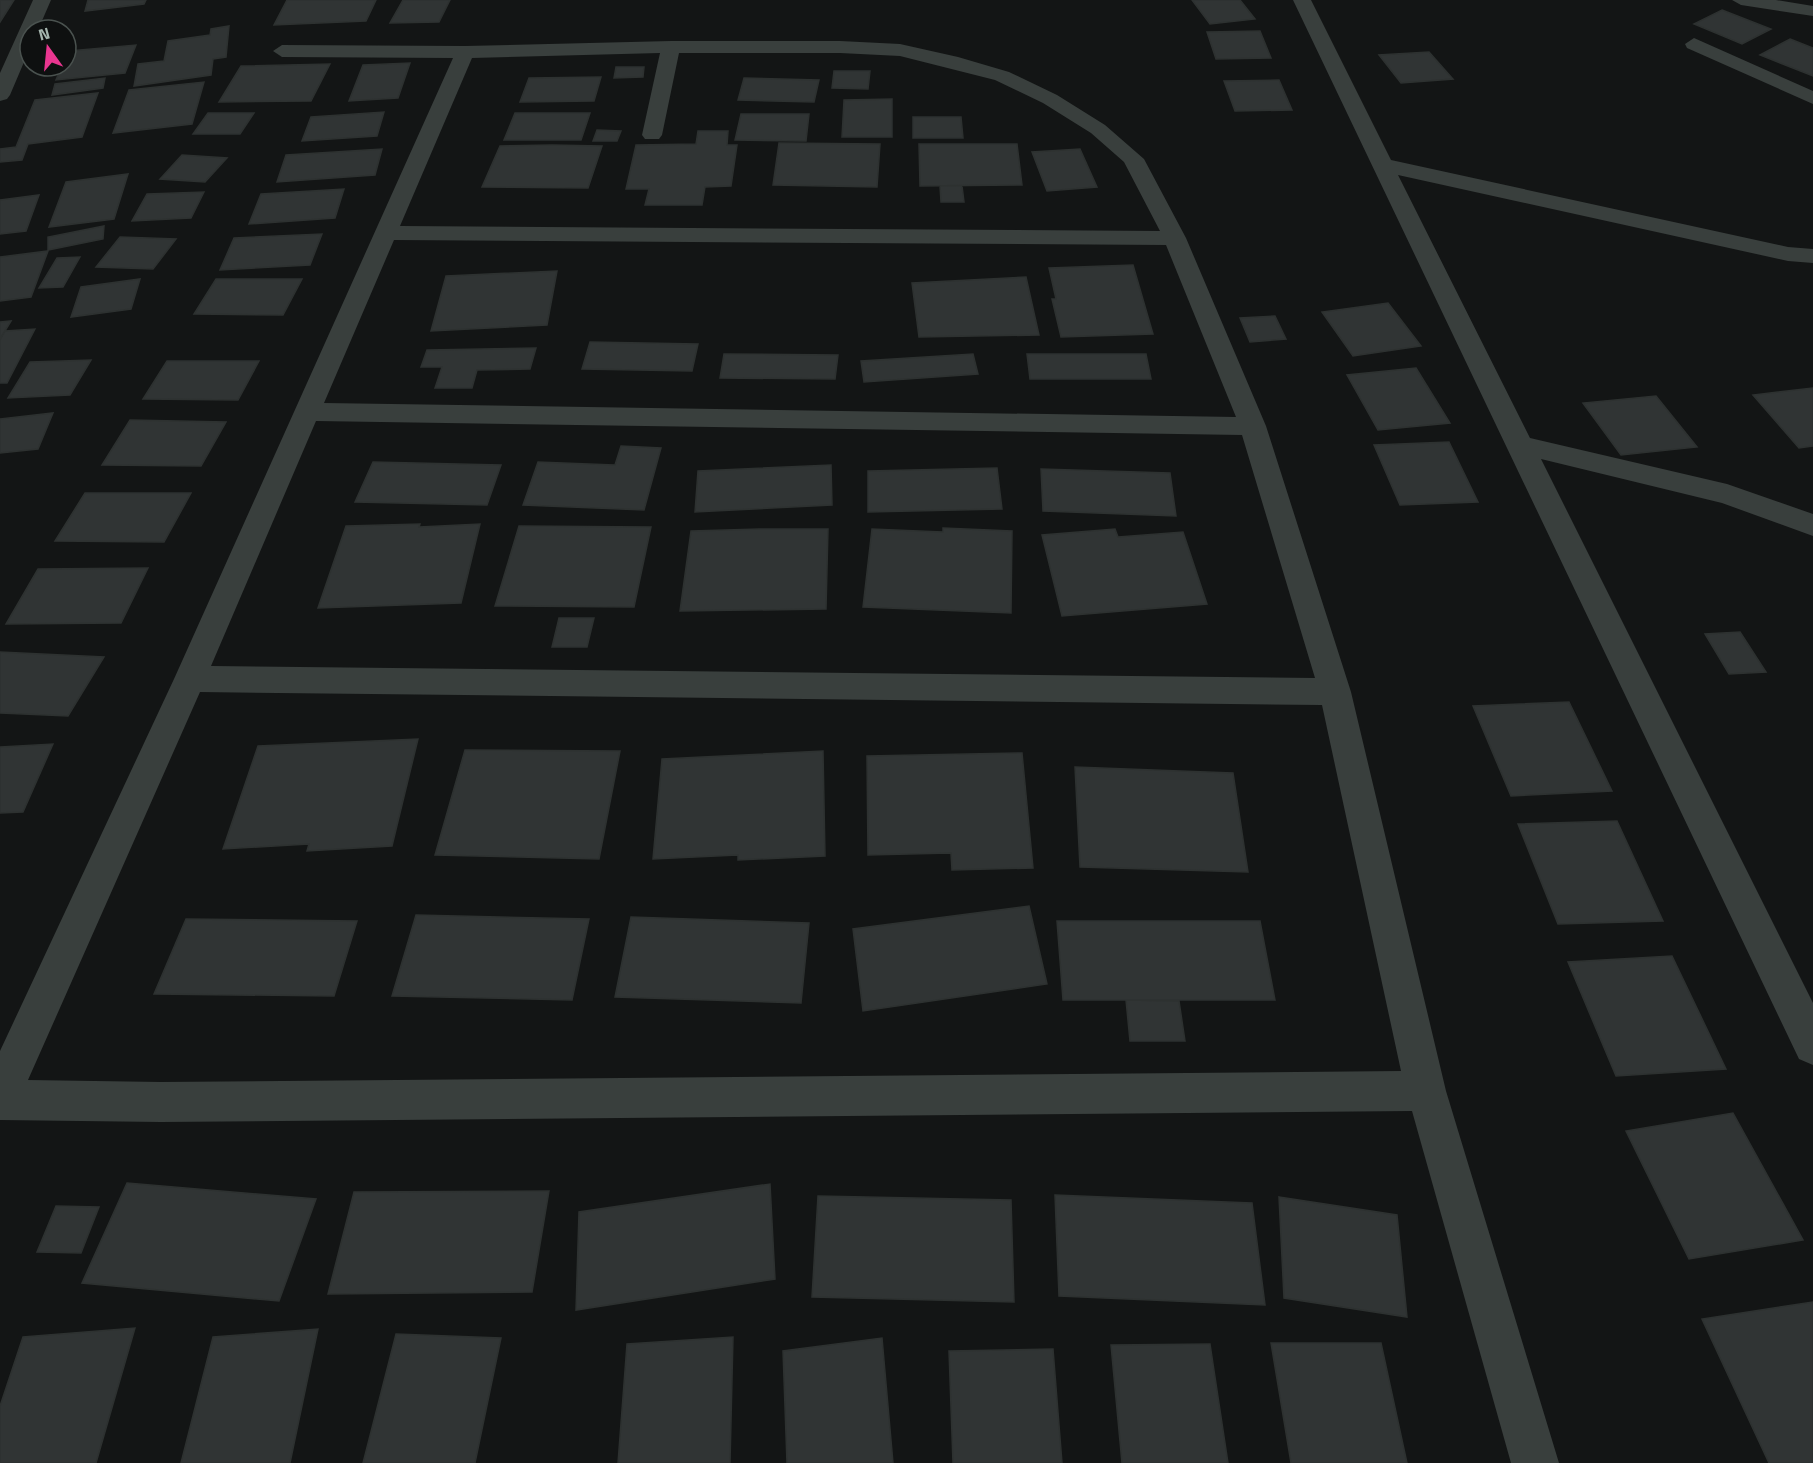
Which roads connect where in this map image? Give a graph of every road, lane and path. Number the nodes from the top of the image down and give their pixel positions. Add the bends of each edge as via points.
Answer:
1 (42, 0) edge
2 (1302, 0) edge
3 (1741, 0) edge
4 (1813, 11) edge
5 (1694, 44) dead end
6 (671, 47) junction
7 (282, 51) dead end
8 (465, 52) junction
9 (0, 94) edge
10 (1813, 98) edge
11 (652, 135) dead end
12 (1383, 165) junction
13 (386, 233) junction
14 (1175, 238) junction
15 (1813, 256) edge
16 (306, 412) junction
17 (1253, 426) junction
18 (1520, 445) junction
19 (1813, 525) edge
20 (190, 679) junction
21 (1335, 692) junction
22 (1813, 1045) edge
23 (1426, 1091) junction
24 (0, 1098) edge
25 (1535, 1463) edge

1 - 9 street
2 - 12 street
3 - 4 street
5 - 10 street
6 - 8 street
6 - 11 street
6 - 14 street via 900,50 1002,76 1050,99 1098,129 1133,159
7 - 8 street
8 - 13 street
12 - 15 street via 1788,254
12 - 18 street
13 - 14 street
13 - 16 street
14 - 17 street
16 - 17 street
16 - 20 street
17 - 21 street
18 - 19 street via 1727,494
18 - 22 street
20 - 21 street
20 - 24 street
21 - 23 street
23 - 24 street via 173,1102
23 - 25 street

